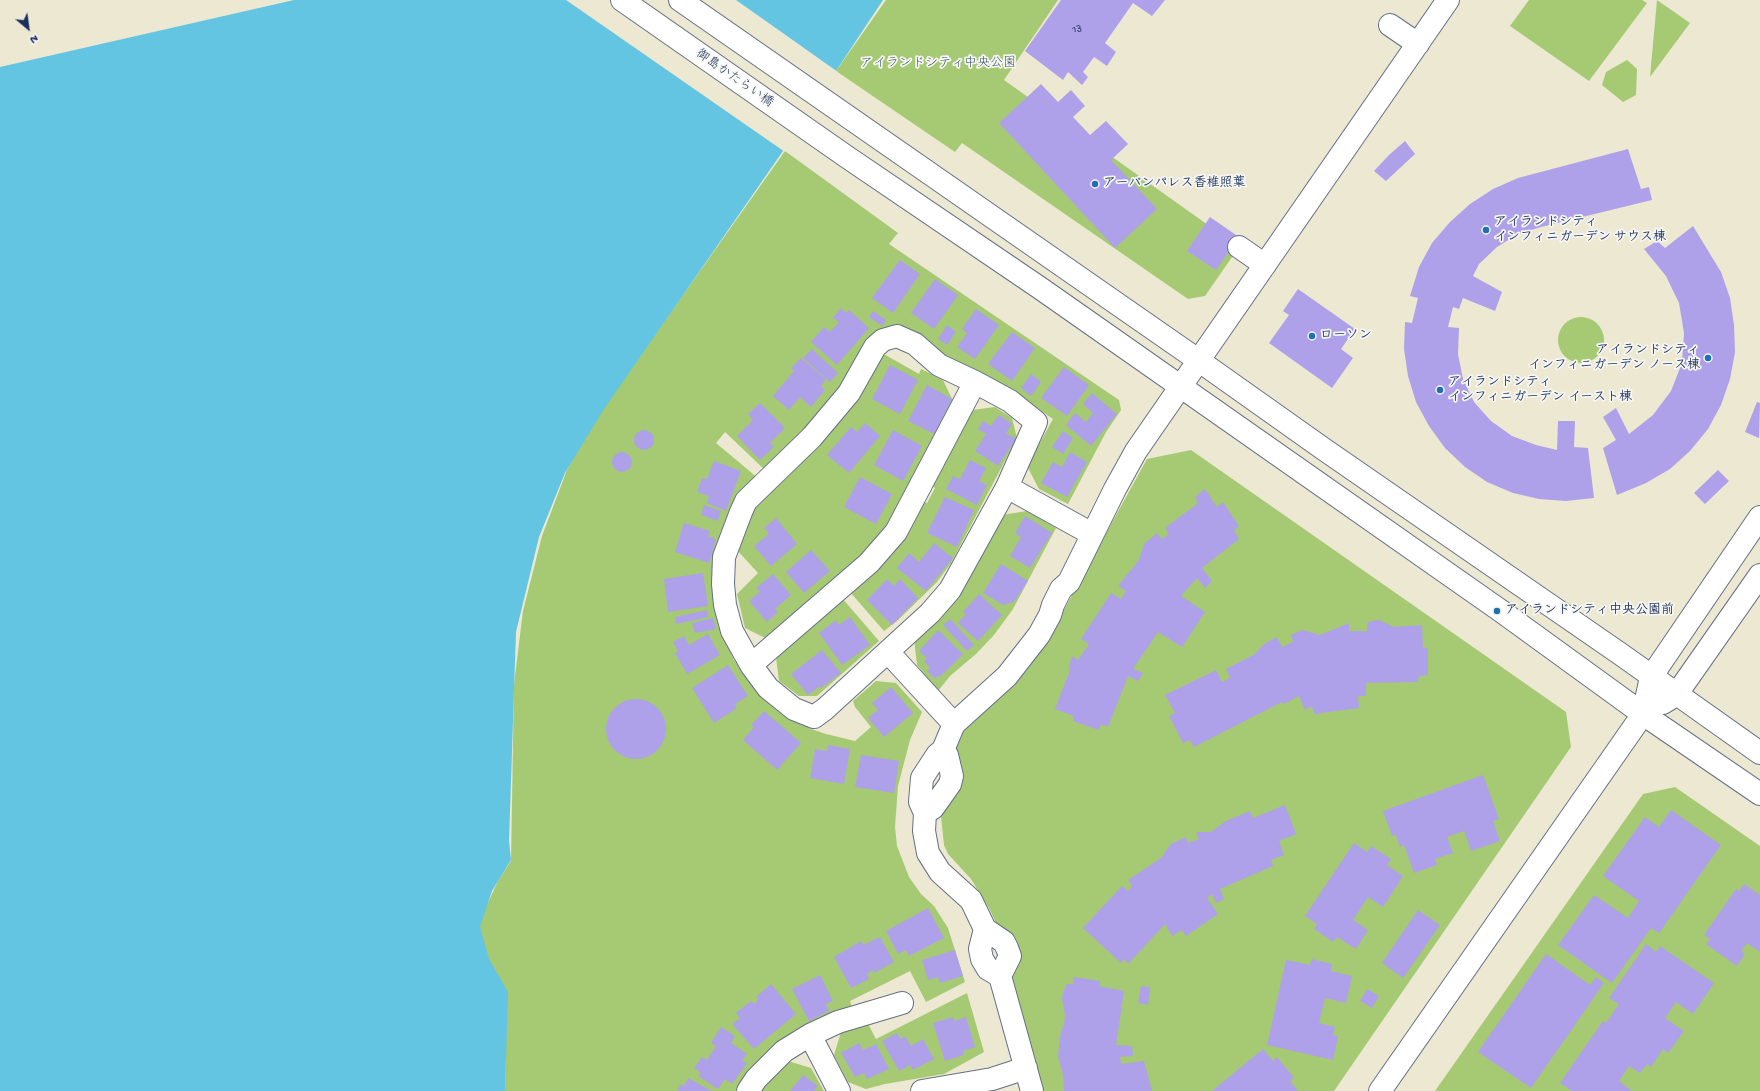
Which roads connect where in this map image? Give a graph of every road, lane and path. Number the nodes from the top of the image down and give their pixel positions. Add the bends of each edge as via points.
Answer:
1 (622, 0) edge
2 (680, 0) edge
3 (1448, 0) edge
4 (1390, 25) dead end
5 (1418, 44) junction
6 (1239, 247) dead end
7 (1265, 265) junction
8 (1198, 360) junction
9 (975, 382) junction
10 (1180, 386) junction
11 (1007, 487) junction
12 (1760, 517) edge
13 (1092, 534) junction
14 (1760, 575) edge
15 (888, 652) junction
16 (751, 665) junction
17 (1651, 677) junction
18 (1676, 696) junction
19 (1642, 714) junction
20 (954, 724) junction
21 (1760, 753) edge
22 (1760, 794) edge
23 (902, 1003) dead end
24 (810, 1035) junction
25 (1026, 1068) junction
26 (748, 1091) edge
27 (839, 1091) edge
28 (922, 1091) edge
29 (1032, 1091) edge
30 (1380, 1091) edge

1 - 10 street, 御島かたらい橋
2 - 8 street
3 - 5 street
4 - 5 street
5 - 7 street
6 - 7 street
7 - 8 street
8 - 10 street
8 - 17 street
9 - 11 street via 1010,401 1036,422
9 - 16 street via 896,532 869,563
9 - 16 street via 939,365 915,344 897,336 883,340 875,347 839,406 812,437 746,501 724,557 723,584 725,606 732,631
10 - 13 street via 1136,451
10 - 19 street, 御島かたらい橋 via 1494,606
11 - 13 street
11 - 15 street via 950,590 930,613
12 - 17 street
13 - 20 street via 1039,635 1007,676
14 - 18 street
15 - 16 street via 814,717 794,709 768,688
15 - 20 street
17 - 18 street
17 - 19 street
18 - 19 street
18 - 21 street
19 - 22 street, 御島かたらい橋
19 - 30 street
20 - 25 street via 944,750 937,755 922,778 920,802 925,814 924,831 928,853 940,872 971,900 985,929 1004,942 1008,948 1010,956 1000,976
23 - 24 street via 838,1022
24 - 26 street via 784,1051 756,1079
24 - 27 street
25 - 28 street via 992,1079
25 - 29 street

